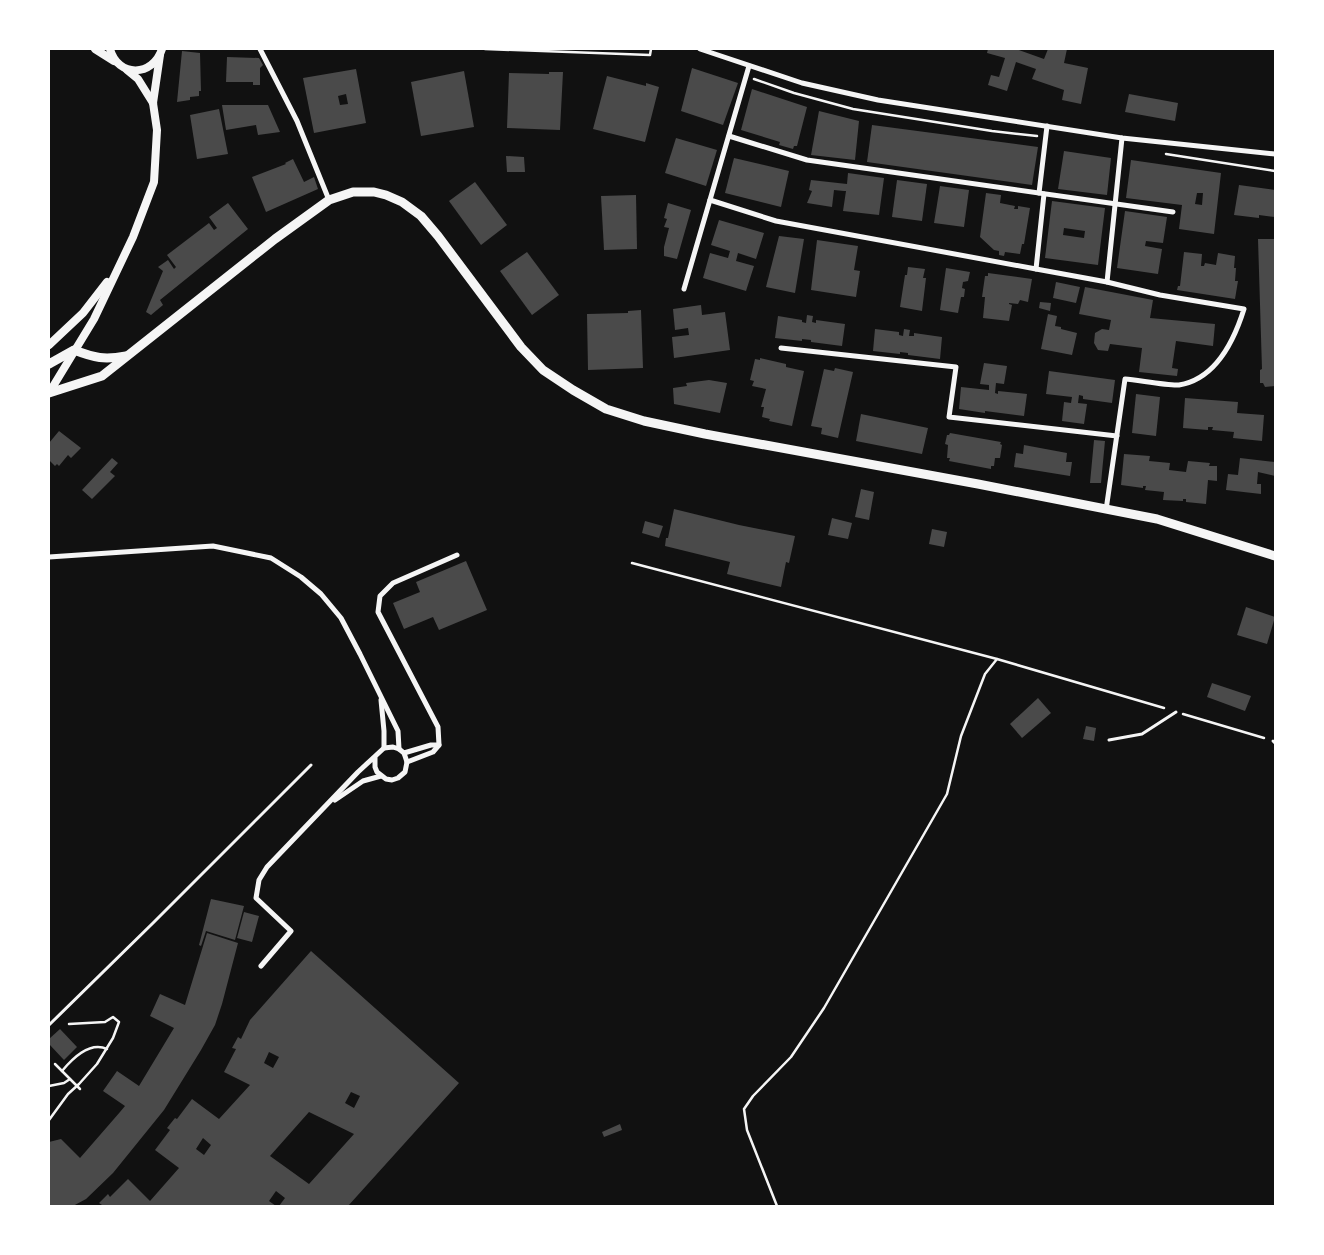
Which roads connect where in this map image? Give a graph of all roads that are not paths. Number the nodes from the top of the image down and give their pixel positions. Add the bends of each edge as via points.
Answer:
1 (95, 49) edge
2 (110, 49) edge
3 (260, 49) edge
4 (700, 49) edge
5 (161, 52) edge
6 (116, 62) junction
7 (749, 66) junction
8 (125, 68) junction
9 (153, 103) junction
10 (1047, 126) junction
11 (729, 136) junction
12 (1122, 138) junction
13 (1275, 154) edge
14 (1042, 193) junction
15 (329, 200) junction
16 (710, 200) junction
17 (1115, 204) junction
18 (1174, 212) dead end
19 (1036, 269) junction
20 (116, 271) junction
21 (1107, 282) junction
22 (684, 289) dead end
23 (49, 345) edge
24 (781, 348) dead end
25 (74, 350) junction
26 (129, 355) junction
27 (49, 364) edge
28 (49, 392) edge
29 (1117, 436) junction
30 (1106, 510) junction
31 (457, 555) dead end
32 (1275, 556) edge
33 (49, 557) edge
34 (381, 697) junction
35 (1176, 712) road end
36 (1110, 740) dead end
37 (439, 746) junction
38 (384, 748) junction
39 (399, 749) junction
40 (404, 754) junction
41 (375, 757) junction
42 (407, 762) junction
43 (311, 765) dead end
44 (380, 776) junction
45 (326, 806) junction
46 (261, 966) dead end
47 (49, 1025) edge

1 - 6 street
2 - 6 street
3 - 15 street via 297,121
4 - 7 street
5 - 8 street via 145,69
5 - 9 street
6 - 8 street
7 - 10 street via 802,83 878,100
7 - 11 street
8 - 9 street via 138,79
9 - 20 street via 157,130 154,182
10 - 12 street
10 - 14 street
11 - 14 street via 807,160
11 - 16 street
12 - 13 street
12 - 17 street
14 - 17 street
14 - 19 street
15 - 26 main road
15 - 30 main road via 353,192 374,192 402,202 421,216 521,347 543,370 606,409 705,434
16 - 19 street via 776,221
16 - 22 street
17 - 18 street
17 - 21 street
19 - 21 street
20 - 23 street via 83,313
20 - 25 street via 94,319
21 - 29 street via 1160,295 1244,309 1225,352 1204,376 1179,385 1125,379
24 - 29 street via 956,367 950,416
25 - 26 main road via 95,358
25 - 27 main road
25 - 28 street
26 - 28 main road via 102,376
29 - 30 street
30 - 32 main road via 1157,519
31 - 37 street via 393,583 380,596 378,612 438,727
33 - 34 street via 213,546 271,558 301,576 341,618
34 - 38 street
34 - 39 street via 398,731
35 - 36 lane via 1142,734
37 - 40 street via 431,745
37 - 42 street via 433,752
38 - 39 street
38 - 41 street
39 - 40 street
40 - 42 street
41 - 44 street via 375,767
41 - 45 street
42 - 44 street via 405,772 398,778 392,780
43 - 47 lane
44 - 45 street via 363,781
45 - 46 street via 267,867 259,880 256,898 291,931

